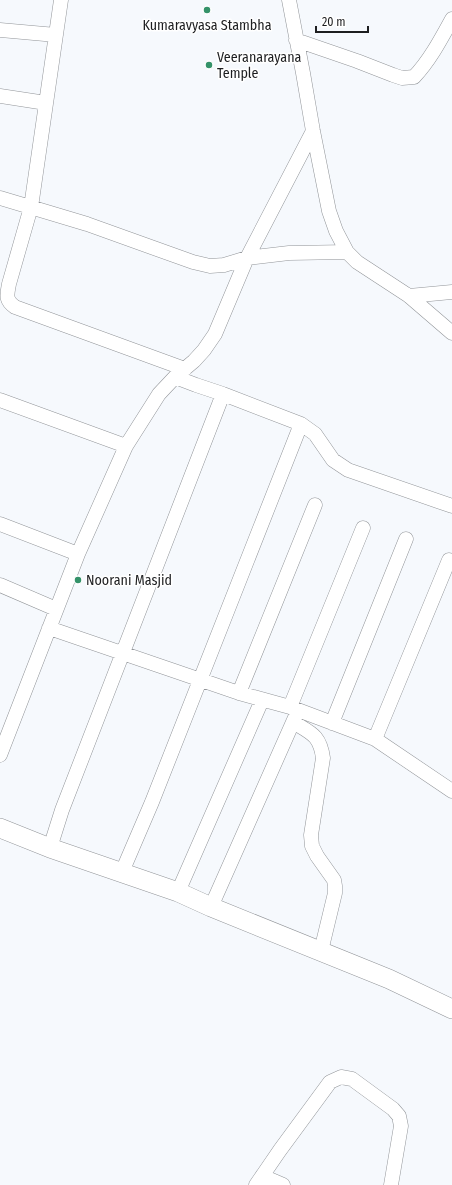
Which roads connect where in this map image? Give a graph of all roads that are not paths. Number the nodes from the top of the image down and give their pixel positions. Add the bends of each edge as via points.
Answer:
1 (61, 0) edge
2 (289, 0) edge
3 (452, 19) edge
4 (0, 30) edge
5 (56, 35) junction
6 (296, 40) junction
7 (0, 96) edge
8 (46, 102) junction
9 (313, 131) junction
10 (0, 198) edge
11 (31, 207) junction
12 (347, 252) junction
13 (247, 258) junction
14 (4, 283) edge
15 (452, 292) edge
16 (409, 296) junction
17 (452, 333) edge
18 (180, 373) junction
19 (223, 394) junction
20 (0, 400) edge
21 (301, 424) junction
22 (126, 446) junction
23 (316, 505) dead end
24 (452, 506) edge
25 (0, 524) edge
26 (363, 528) dead end
27 (406, 539) dead end
28 (78, 554) junction
29 (449, 560) dead end
30 (0, 585) edge
31 (56, 609) junction
32 (49, 628) junction
33 (123, 654) junction
34 (200, 680) junction
35 (239, 693) junction
36 (262, 700) junction
37 (294, 713) junction
38 (332, 723) junction
39 (375, 739) junction
40 (0, 755) edge
41 (452, 791) edge
42 (0, 828) edge
43 (50, 848) junction
44 (122, 872) junction
45 (178, 892) junction
46 (212, 907) junction
47 (321, 951) junction
48 (452, 1009) edge
49 (259, 1180) edge
50 (283, 1185) edge
51 (391, 1185) edge

1 - 5 street
2 - 6 street
3 - 6 street via 414,77 402,78
4 - 5 street
5 - 8 street
6 - 9 street
7 - 8 street
8 - 11 street
9 - 12 street via 329,211
9 - 13 street
10 - 11 street
11 - 13 street via 193,262 210,266 224,265
11 - 14 street
12 - 13 street via 289,253
12 - 16 street via 357,262
13 - 18 street via 215,334 204,350
14 - 18 street via 8,300 15,307
15 - 16 street
16 - 17 street
18 - 19 street via 196,385
18 - 22 street via 159,394
19 - 21 street
19 - 33 street
20 - 22 street
21 - 24 street via 315,434 333,460 348,470
21 - 34 street
22 - 28 street
23 - 35 street
25 - 28 street
26 - 37 street
27 - 38 street
28 - 31 street
29 - 39 street
30 - 31 street
31 - 32 street
32 - 33 street
32 - 40 street
33 - 34 street
33 - 43 street via 62,810
34 - 35 street
34 - 44 street
35 - 36 street
36 - 37 street
36 - 45 street
37 - 38 street
37 - 46 street
37 - 47 street via 319,741 322,749 323,758 311,835 312,846 317,856 334,880 335,893
38 - 39 street
39 - 41 street
42 - 43 street
43 - 44 street
44 - 45 street
45 - 46 street
46 - 47 street
47 - 48 street
49 - 50 street
49 - 51 street via 330,1082 341,1077 352,1079 394,1109 399,1116 401,1126

